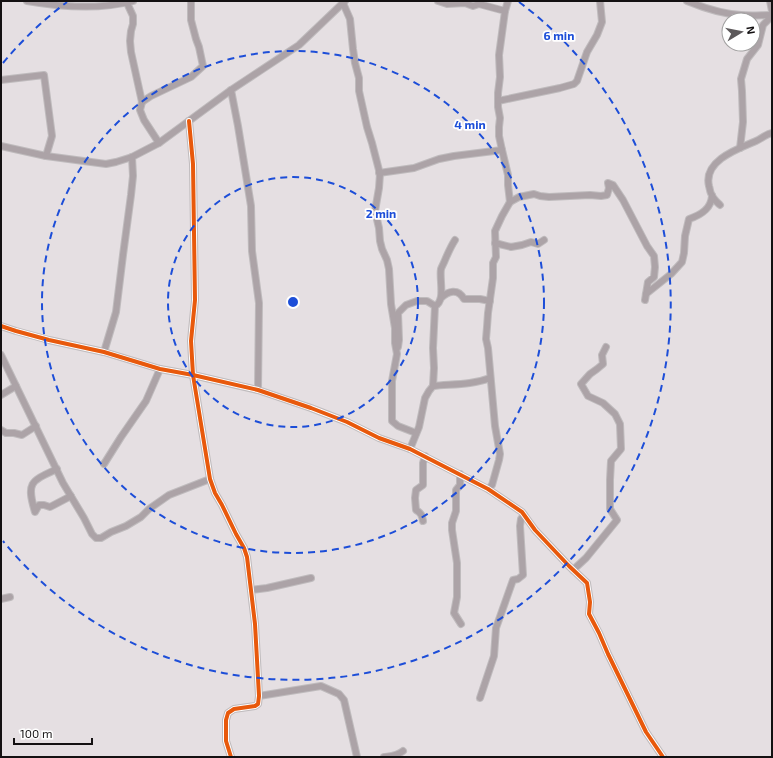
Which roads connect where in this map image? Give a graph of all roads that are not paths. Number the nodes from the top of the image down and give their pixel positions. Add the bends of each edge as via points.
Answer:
1 (27, 1) edge
2 (191, 1) edge
3 (438, 1) edge
4 (508, 1) edge
5 (600, 1) edge
6 (687, 1) edge
7 (770, 1) edge
8 (130, 2) edge
9 (344, 2) edge
10 (51, 3) edge
11 (505, 10) junction
12 (772, 11) edge
13 (772, 15) edge
14 (1, 80) edge
15 (232, 90) junction
16 (498, 101) junction
17 (142, 102) junction
18 (189, 121) junction
19 (771, 131) edge
20 (159, 143) junction
21 (1, 146) edge
22 (740, 148) junction
23 (502, 150) junction
24 (46, 156) junction
25 (132, 157) junction
26 (379, 173) junction
27 (712, 196) junction
28 (510, 202) junction
29 (720, 205) dead end
30 (455, 240) dead end
31 (544, 240) dead end
32 (495, 243) junction
33 (441, 298) junction
34 (490, 301) junction
35 (435, 306) junction
36 (1, 326) edge
37 (606, 348) dead end
38 (104, 352) junction
39 (397, 354) junction
40 (1, 355) edge
41 (160, 369) junction
42 (193, 375) junction
43 (490, 378) junction
44 (16, 386) junction
45 (433, 386) junction
46 (258, 390) junction
47 (1, 395) edge
48 (36, 426) junction
49 (1, 430) edge
50 (416, 433) junction
51 (410, 449) junction
52 (425, 456) junction
53 (104, 464) dead end
54 (56, 469) junction
55 (460, 474) junction
56 (210, 479) junction
57 (488, 489) junction
58 (71, 496) junction
59 (524, 515) junction
60 (422, 521) dead end
61 (573, 570) junction
62 (311, 578) dead end
63 (251, 590) junction
64 (10, 597) dead end
65 (1, 599) edge
66 (461, 624) dead end
67 (259, 696) junction
68 (480, 698) dead end
69 (403, 751) dead end
70 (231, 757) edge
71 (357, 757) edge
72 (384, 757) edge
73 (664, 757) edge

1 - 10 street
2 - 17 street via 191,20 203,66 191,77
3 - 11 street via 473,6 479,4
4 - 11 street
5 - 16 street via 602,22 574,84
6 - 13 street via 717,11 740,15
7 - 12 street
8 - 10 street via 95,6
8 - 17 street via 133,16 131,52
9 - 15 street via 299,45
9 - 26 street via 350,18 359,91
11 - 16 street
13 - 22 street via 763,25 758,45 747,59 741,79 743,122
14 - 24 street via 44,75 52,136
15 - 18 street
15 - 46 street via 251,206 252,251 259,303
16 - 23 street
17 - 20 street via 140,110 144,120
18 - 20 street
18 - 42 street via 193,164
19 - 22 street
20 - 25 street
21 - 24 street
22 - 27 street via 716,162 710,170 708,181
23 - 26 street via 454,156 414,168
23 - 28 street via 508,175
24 - 25 street via 106,164
25 - 38 street via 131,196 116,312
26 - 39 street via 375,211 380,241 389,269
27 - 28 street via 712,202 706,210 689,219 682,262 645,297 648,282 654,277 654,256 613,186 608,183 607,195 601,196 549,197 534,194
27 - 29 street
28 - 32 street via 495,230
30 - 33 street via 441,269
31 - 32 street via 538,244 531,242 511,247
32 - 34 street via 496,257 493,263
33 - 34 street via 447,292 453,292 459,293 464,299
33 - 35 street
34 - 43 street via 486,339
35 - 39 street via 427,301 417,301 406,305 398,313
35 - 45 street
36 - 38 street
37 - 61 street via 602,355 603,364 581,384 588,396 615,414 620,424 621,449 611,461 610,480 610,509 617,520
38 - 41 street
39 - 50 street via 392,381 392,421
40 - 44 street
41 - 42 street
41 - 53 street via 146,401
42 - 46 street
42 - 56 street
43 - 45 street via 481,382
43 - 57 street via 500,460 492,485
44 - 47 street
44 - 48 street
45 - 50 street via 425,398
46 - 51 street via 311,408
48 - 49 street via 22,435
48 - 54 street
50 - 51 street
51 - 52 street
52 - 55 street
52 - 60 street via 423,485 416,490 415,498 416,510 422,514
54 - 58 street
54 - 58 street via 36,479 31,486 35,512 39,506 50,507
55 - 57 street
55 - 66 street via 452,530 457,563 457,597 454,613
56 - 58 street via 169,495 141,517 101,538 96,538 92,534
56 - 63 street via 244,548
57 - 59 street
59 - 61 street
59 - 68 street via 520,526 523,575 513,580 496,628 494,656
61 - 73 street via 587,583 589,614 646,732
62 - 63 street
63 - 67 street
64 - 65 street
67 - 70 street via 258,704 228,712 226,741
67 - 71 street via 321,686 339,694 344,700
69 - 72 street

